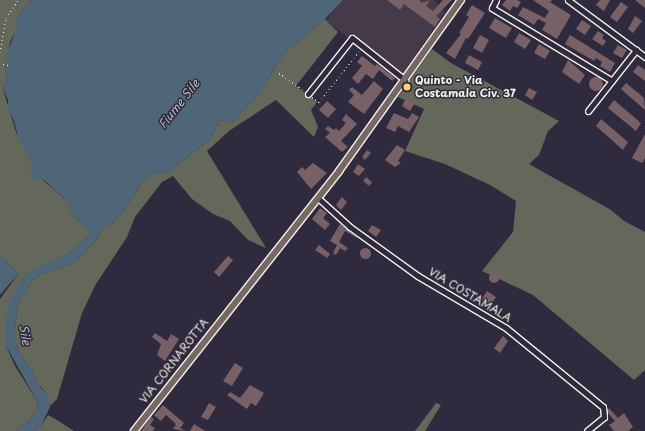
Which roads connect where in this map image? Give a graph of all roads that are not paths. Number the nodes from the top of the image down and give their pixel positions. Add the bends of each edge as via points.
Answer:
1 (461, 0) edge
2 (496, 0) edge
3 (568, 0) edge
4 (636, 50) junction
5 (645, 57) edge
6 (405, 80) junction
7 (612, 81) junction
8 (308, 94) dead end
9 (588, 111) dead end
10 (318, 198) junction
11 (134, 431) edge
12 (587, 431) edge

1 - 6 main road
2 - 7 street via 492,8
3 - 4 street
4 - 5 street
4 - 7 street
6 - 8 street via 352,38
6 - 10 main road
7 - 9 street
10 - 11 main road, VIA CORNAROTTA
10 - 12 street, VIA COSTAMALA via 350,227 418,276 506,328 603,407 604,417

